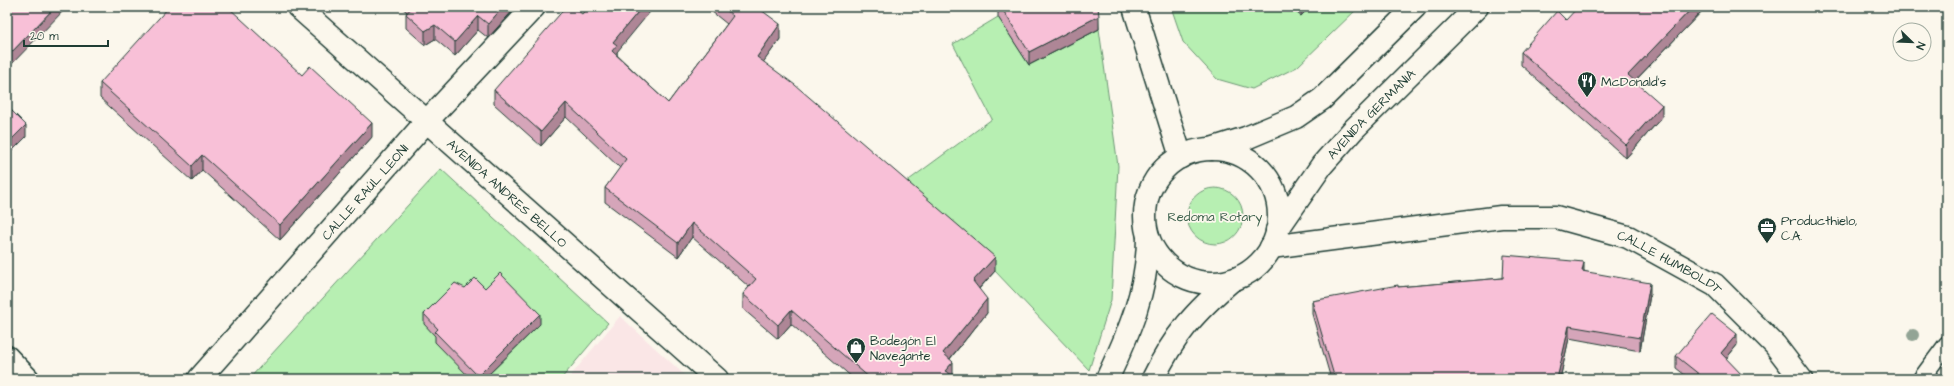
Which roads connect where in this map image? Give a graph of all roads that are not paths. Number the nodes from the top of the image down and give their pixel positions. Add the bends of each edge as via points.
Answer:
1 (298, 7) edge
2 (534, 7) edge
3 (1134, 7) edge
4 (1415, 7) edge
5 (1477, 7) edge
6 (426, 122) junction
7 (1209, 149) junction
8 (1181, 157) junction
9 (1148, 237) junction
10 (1274, 239) junction
11 (1232, 280) junction
12 (1947, 344) edge
13 (7, 357) edge
14 (28, 379) edge
15 (199, 379) edge
16 (717, 379) edge
17 (1107, 379) edge
18 (1153, 379) edge
19 (1801, 379) edge
20 (1921, 379) edge

1 - 6 street, AVENIDA ANDRES BELLO
2 - 6 street, CALLE RAÚL LEONI
3 - 8 street
4 - 7 street via 1322,99 1296,117 1246,138
5 - 10 street, AVENIDA GERMANIA via 1337,148 1301,193
6 - 15 street, CALLE RAÚL LEONI
6 - 16 street, AVENIDA ANDRES BELLO
7 - 8 street via 1191,152
7 - 10 street via 1226,151 1242,157 1257,167 1268,180 1276,196 1278,213
8 - 9 street via 1162,171 1152,186 1146,203
9 - 11 street via 1156,253 1167,266 1181,276 1198,282
9 - 17 street via 1148,257 1141,296 1133,322
10 - 11 street via 1261,261 1248,273
10 - 19 street, CALLE HUMBOLDT via 1501,217 1556,217 1628,237 1715,285 1774,345
11 - 18 street via 1184,326 1171,344
12 - 20 lane
13 - 14 street

